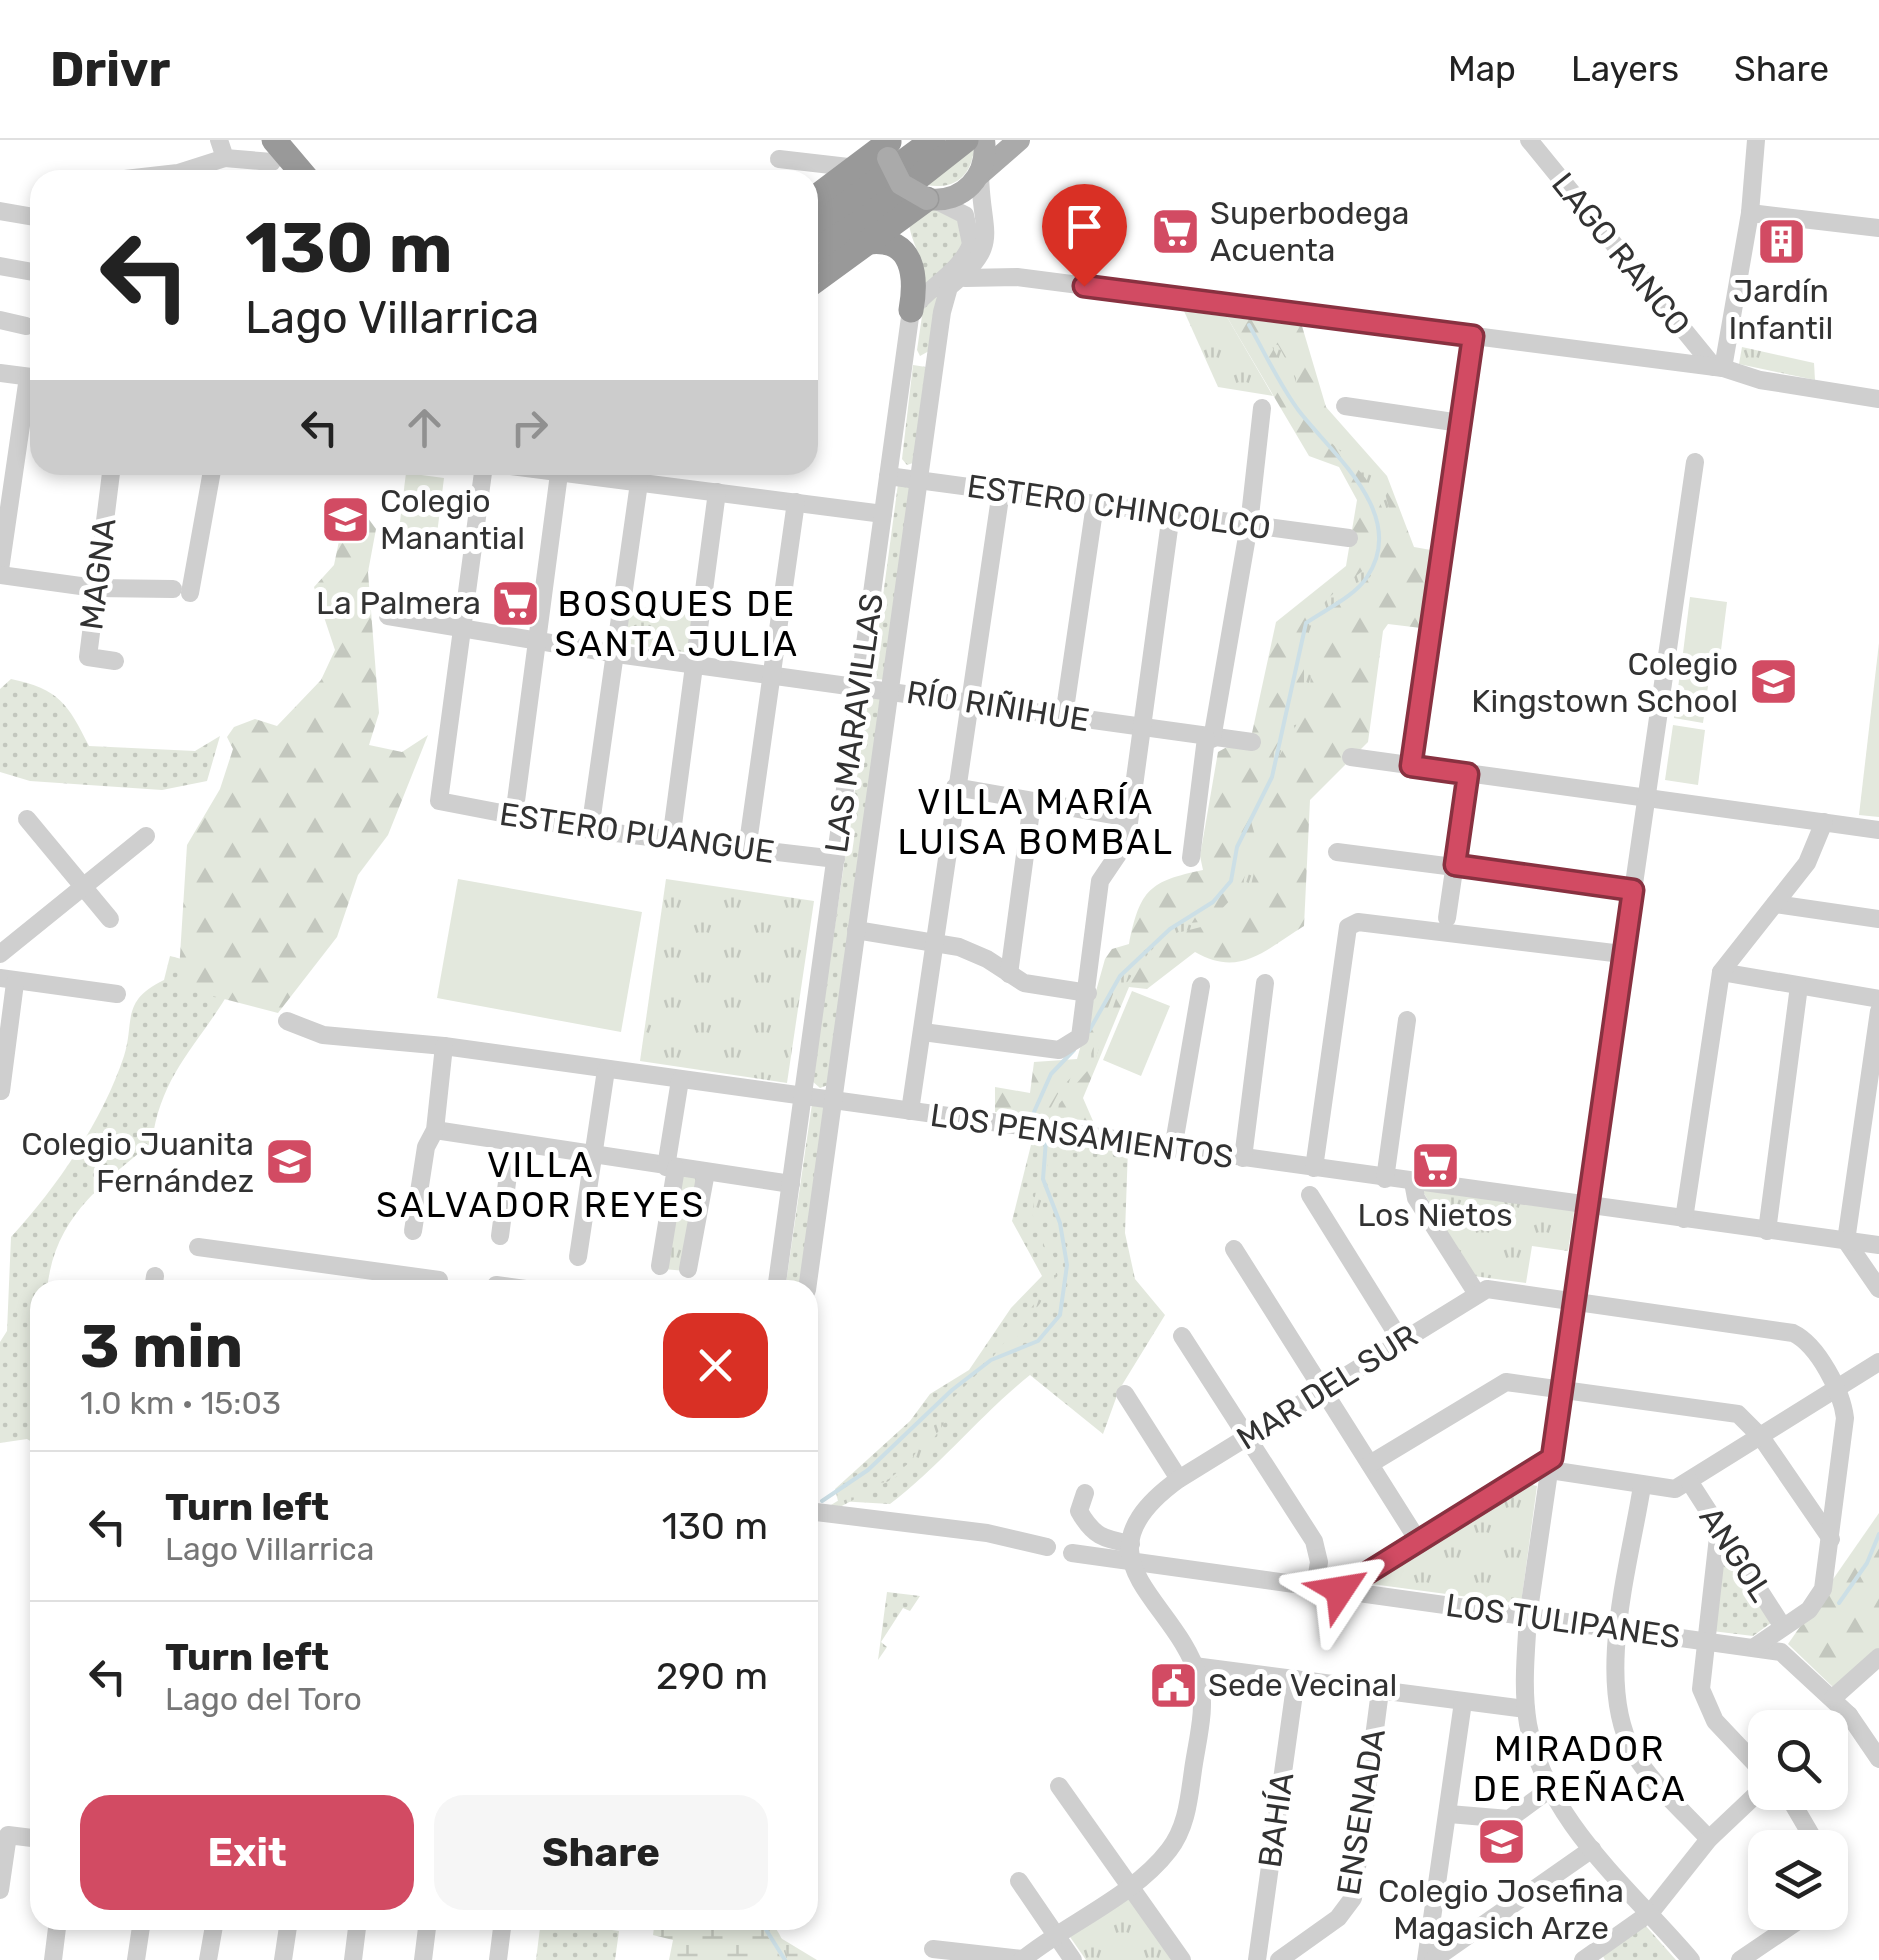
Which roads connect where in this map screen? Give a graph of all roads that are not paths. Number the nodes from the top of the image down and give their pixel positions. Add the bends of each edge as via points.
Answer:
1 (256, 140) edge
2 (932, 140) edge
3 (1019, 140) edge
4 (1529, 140) edge
5 (1756, 140) edge
6 (889, 147) edge
7 (222, 149) edge
8 (979, 151) edge
9 (779, 159) dead end
10 (278, 161) edge
11 (815, 164) junction
12 (857, 168) junction
13 (184, 170) edge
14 (815, 170) edge
15 (818, 197) edge
16 (931, 199) junction
17 (0, 211) edge
18 (1750, 213) junction
19 (30, 216) edge
20 (818, 225) edge
21 (1879, 228) edge
22 (986, 238) junction
23 (869, 242) junction
24 (818, 249) edge
25 (0, 266) edge
26 (30, 271) edge
27 (1016, 277) junction
28 (966, 278) junction
29 (818, 279) edge
30 (911, 310) junction
31 (0, 320) edge
32 (26, 326) dead end
33 (1473, 336) junction
34 (905, 354) junction
35 (936, 356) junction
36 (1718, 368) junction
37 (0, 373) edge
38 (30, 377) edge
39 (30, 400) edge
40 (1879, 400) edge
41 (1345, 406) dead end
42 (1262, 408) dead end
43 (1460, 423) junction
44 (1695, 462) dead end
45 (111, 475) edge
46 (210, 475) edge
47 (483, 475) edge
48 (559, 475) edge
49 (568, 475) edge
50 (888, 476) junction
51 (918, 480) junction
52 (639, 483) junction
53 (1001, 491) junction
54 (718, 492) junction
55 (796, 502) junction
56 (1095, 504) junction
57 (883, 514) junction
58 (1171, 514) junction
59 (1249, 525) junction
60 (1349, 538) dead end
61 (0, 572) edge
62 (94, 588) junction
63 (388, 616) dead end
64 (461, 630) junction
65 (537, 642) junction
66 (617, 654) junction
67 (115, 660) dead end
68 (694, 664) junction
69 (772, 675) junction
70 (860, 685) junction
71 (889, 690) junction
72 (971, 702) junction
73 (1064, 716) junction
74 (1139, 728) junction
75 (1209, 738) junction
76 (1252, 742) dead end
77 (1351, 757) dead end
78 (1411, 766) junction
79 (1468, 774) junction
80 (955, 787) junction
81 (1646, 796) junction
82 (1032, 802) junction
83 (514, 816) junction
84 (27, 818) dead end
85 (1129, 818) junction
86 (1824, 822) junction
87 (590, 830) junction
88 (1879, 830) edge
89 (146, 836) dead end
90 (670, 840) junction
91 (746, 850) junction
92 (1338, 852) dead end
93 (1191, 858) dead end
94 (836, 859) junction
95 (1455, 865) junction
96 (83, 888) junction
97 (1633, 890) junction
98 (1775, 904) junction
99 (1448, 918) dead end
100 (1879, 918) edge
101 (110, 920) dead end
102 (856, 930) junction
103 (935, 942) junction
104 (0, 954) edge
105 (1622, 954) junction
106 (1720, 972) junction
107 (1009, 974) junction
108 (7, 981) edge
109 (1264, 983) dead end
110 (1200, 986) dead end
111 (1799, 986) junction
112 (1088, 993) junction
113 (117, 994) dead end
114 (1879, 999) edge
115 (1879, 1011) edge
116 (1407, 1020) dead end
117 (287, 1021) dead end
118 (923, 1032) junction
119 (444, 1046) junction
120 (606, 1070) junction
121 (680, 1080) junction
122 (1, 1091) edge
123 (803, 1096) junction
124 (832, 1100) junction
125 (910, 1111) junction
126 (435, 1130) junction
127 (512, 1144) junction
128 (1173, 1148) junction
129 (594, 1156) junction
130 (1242, 1158) junction
131 (671, 1168) junction
132 (1314, 1168) junction
133 (706, 1172) junction
134 (1385, 1178) junction
135 (1413, 1182) junction
136 (791, 1184) junction
137 (1310, 1195) dead end
138 (1590, 1203) junction
139 (1684, 1220) junction
140 (413, 1231) dead end
141 (1767, 1232) junction
142 (500, 1236) dead end
143 (1846, 1241) junction
144 (1879, 1245) edge
145 (198, 1247) dead end
146 (1234, 1249) dead end
147 (578, 1257) dead end
148 (660, 1266) dead end
149 (688, 1269) dead end
150 (382, 1280) edge
151 (439, 1280) dead end
152 (777, 1280) edge
153 (809, 1280) edge
154 (1879, 1289) edge
155 (1476, 1294) junction
156 (1574, 1301) junction
157 (1182, 1336) dead end
158 (1401, 1341) junction
159 (1879, 1362) edge
160 (1561, 1387) junction
161 (1324, 1389) junction
162 (1836, 1390) junction
163 (1126, 1394) dead end
164 (1246, 1437) junction
165 (1761, 1438) junction
166 (1370, 1464) junction
167 (1551, 1464) junction
168 (1179, 1479) junction
169 (1690, 1481) junction
170 (1642, 1486) junction
171 (1085, 1492) dead end
172 (818, 1512) edge
173 (1719, 1528) junction
174 (1831, 1538) junction
175 (1417, 1540) junction
176 (1131, 1544) junction
177 (1046, 1547) dead end
178 (1072, 1553) dead end
179 (1134, 1564) junction
180 (1315, 1587) junction
181 (1340, 1590) junction
182 (1528, 1617) junction
183 (1620, 1628) junction
184 (1783, 1628) junction
185 (1706, 1640) junction
186 (1756, 1646) junction
187 (1879, 1657) edge
188 (1194, 1666) junction
189 (1296, 1679) junction
190 (1380, 1690) junction
191 (1833, 1698) junction
192 (1463, 1702) junction
193 (1526, 1710) junction
194 (1850, 1715) joint
195 (1748, 1754) edge
196 (1879, 1759) edge
197 (1059, 1786) dead end
198 (1550, 1789) junction
199 (1748, 1802) edge
200 (1448, 1814) junction
201 (30, 1838) edge
202 (1709, 1839) junction
203 (1592, 1849) junction
204 (1019, 1881) dead end
205 (1130, 1885) junction
206 (0, 1890) edge
207 (1651, 1912) junction
208 (56, 1930) edge
209 (140, 1930) edge
210 (213, 1930) edge
211 (288, 1930) edge
212 (357, 1930) edge
213 (427, 1930) edge
214 (502, 1930) edge
215 (1784, 1930) edge
216 (1056, 1936) junction
217 (1456, 1943) junction
218 (933, 1949) dead end
219 (1022, 1959) edge
220 (52, 1960) edge
221 (136, 1960) edge
222 (208, 1960) edge
223 (283, 1960) edge
224 (353, 1960) edge
225 (423, 1960) edge
226 (498, 1960) edge
227 (1072, 1960) edge
228 (1182, 1960) edge
229 (1257, 1960) edge
230 (1279, 1960) edge
231 (1430, 1960) edge
232 (1468, 1960) edge
233 (1584, 1960) edge
234 (1691, 1960) edge
235 (1740, 1960) edge

1 - 10 highway
2 - 20 highway
3 - 8 main road
4 - 36 street, LAGO RANCO
5 - 18 street
6 - 12 highway
6 - 16 main road, bridge via 902,184
7 - 10 street
7 - 13 street
8 - 16 main road via 961,193
8 - 22 street
8 - 24 highway
9 - 11 street
11 - 12 street
11 - 14 street
12 - 15 highway
16 - 23 highway
16 - 30 street via 965,215 971,244
17 - 19 street
18 - 21 street
18 - 36 street
22 - 27 street via 996,262
22 - 28 street, LAS MARAVILLAS
23 - 29 highway
23 - 30 highway via 890,244 908,256 916,280
25 - 26 street
27 - 28 street
27 - 33 street
28 - 35 street, LAS MARAVILLAS via 945,296
30 - 34 street, LAS MARAVILLAS
31 - 32 street
33 - 36 street
33 - 43 street
34 - 35 street via 920,360
34 - 50 street, LAS MARAVILLAS
35 - 51 street, LAS MARAVILLAS
36 - 40 street
37 - 38 street
39 - 61 street
41 - 43 street
42 - 59 street
43 - 78 street
44 - 81 street
45 - 62 street, MAGNA
46 - 62 street via 181,591
47 - 64 street
48 - 65 street
49 - 52 street
50 - 51 street, ESTERO CHINCOLCO
50 - 57 street, LAS MARAVILLAS
51 - 53 street, ESTERO CHINCOLCO
51 - 71 street, LAS MARAVILLAS
52 - 54 street
52 - 66 street
53 - 56 street, ESTERO CHINCOLCO
53 - 72 street
54 - 55 street
54 - 68 street
55 - 57 street
55 - 69 street
56 - 58 street, ESTERO CHINCOLCO
56 - 73 street
57 - 70 street, LAS MARAVILLAS
58 - 59 street, ESTERO CHINCOLCO
58 - 74 street
59 - 60 street, ESTERO CHINCOLCO
59 - 75 street
61 - 62 street
62 - 67 street, MAGNA via 88,657
63 - 64 street, RÍO RIÑIHUE
64 - 65 street, RÍO RIÑIHUE
64 - 83 street, ESTERO PUANGUE via 440,801
65 - 66 street, RÍO RIÑIHUE
65 - 83 street
66 - 68 street, RÍO RIÑIHUE
66 - 87 street
68 - 69 street, RÍO RIÑIHUE
68 - 90 street
69 - 70 street, RÍO RIÑIHUE
69 - 91 street
70 - 71 street, RÍO RIÑIHUE
70 - 94 street, LAS MARAVILLAS
71 - 72 street, RÍO RIÑIHUE
71 - 102 street, LAS MARAVILLAS
72 - 73 street, RÍO RIÑIHUE
72 - 80 street
73 - 74 street, RÍO RIÑIHUE
74 - 75 street, RÍO RIÑIHUE
74 - 85 street
75 - 76 street, RÍO RIÑIHUE
75 - 93 street
77 - 78 street
78 - 79 street
79 - 81 street
79 - 95 street
80 - 82 street
80 - 103 street
81 - 86 street
81 - 97 street
82 - 85 street
82 - 107 street
83 - 87 street, ESTERO PUANGUE
84 - 96 street
85 - 112 street via 1124,844 1100,881
86 - 88 street
86 - 98 street via 1814,852
87 - 90 street, ESTERO PUANGUE
89 - 96 street
90 - 91 street, ESTERO PUANGUE
91 - 94 street, ESTERO PUANGUE
92 - 95 street
94 - 123 street, LAS MARAVILLAS
95 - 97 street
95 - 99 street
96 - 101 street
96 - 104 street
97 - 105 street
98 - 100 street
98 - 106 street
102 - 103 street
102 - 124 street, LAS MARAVILLAS
103 - 107 street via 975,952
103 - 118 street
105 - 132 street via 1358,922 1348,927
105 - 138 street
106 - 111 street
106 - 139 street
107 - 112 street via 1041,989
108 - 113 street
108 - 122 street
109 - 130 street
110 - 128 street
111 - 114 street
111 - 141 street
112 - 118 street via 1080,1037 1068,1048
115 - 143 street
116 - 134 street
117 - 119 street, LOS PENSAMIENTOS via 323,1035
118 - 125 street
119 - 120 street, LOS PENSAMIENTOS
119 - 126 street
120 - 121 street, LOS PENSAMIENTOS
120 - 129 street
121 - 123 street, LOS PENSAMIENTOS
121 - 131 street
123 - 124 street, LOS PENSAMIENTOS
123 - 136 street, LAS MARAVILLAS
124 - 125 street, LOS PENSAMIENTOS
124 - 153 street, LAS MARAVILLAS
125 - 128 street, LOS PENSAMIENTOS
126 - 127 street
126 - 140 street via 426,1147
127 - 129 street
127 - 142 street
128 - 130 street, LOS PENSAMIENTOS
129 - 131 street
129 - 147 street
130 - 132 street, LOS PENSAMIENTOS
131 - 133 street
131 - 148 street
132 - 134 street, LOS PENSAMIENTOS
133 - 136 street
133 - 149 street
134 - 135 street, LOS PENSAMIENTOS
135 - 138 street, LOS PENSAMIENTOS
135 - 155 street via 1416,1198
136 - 152 street, LAS MARAVILLAS
137 - 158 street
138 - 139 street, LOS PENSAMIENTOS
138 - 156 street
139 - 141 street, LOS PENSAMIENTOS
141 - 143 street, LOS PENSAMIENTOS
143 - 144 street, LOS PENSAMIENTOS
143 - 154 street
145 - 150 street
146 - 161 street
150 - 151 street
155 - 156 street via 1492,1289
155 - 158 street, MAR DEL SUR
156 - 160 street
156 - 162 street via 1794,1333 1810,1345
157 - 164 street
158 - 161 street, MAR DEL SUR
159 - 162 street
160 - 165 street via 1738,1414
160 - 166 street via 1499,1384
160 - 167 street
161 - 164 street, MAR DEL SUR
161 - 166 street
162 - 165 street
162 - 174 street via 1846,1418
163 - 168 street
164 - 168 street, MAR DEL SUR
164 - 180 street via 1317,1546
165 - 169 street
165 - 174 street
166 - 175 street
167 - 170 street
167 - 175 street
167 - 182 street
168 - 176 street, MAR DEL SUR via 1145,1506
169 - 170 street via 1675,1489
169 - 173 street, ANGOL
170 - 183 street
171 - 176 street via 1079,1511 1091,1532
172 - 177 street
173 - 184 street, ANGOL
173 - 185 street
174 - 184 street via 1820,1597
175 - 181 street
176 - 179 street
178 - 179 street, LOS TULIPANES
179 - 180 street, LOS TULIPANES
179 - 188 street
180 - 181 street, LOS TULIPANES
181 - 182 street, LOS TULIPANES
182 - 183 street, LOS TULIPANES
182 - 193 street
183 - 185 street, LOS TULIPANES
183 - 202 street via 1614,1687 1626,1736 1649,1774
184 - 186 street
185 - 186 street, LOS TULIPANES
185 - 195 street via 1706,1706
186 - 191 street, ANGOL via 1781,1652
187 - 191 street
188 - 189 street
188 - 205 street via 1202,1700 1185,1821 1169,1851
189 - 190 street
189 - 229 street, BAHÍA
190 - 192 street
190 - 230 street, ENSENADA via 1352,1898 1338,1918
191 - 194 street, ANGOL
192 - 193 street
192 - 200 street
193 - 198 street
194 - 196 street, ANGOL
197 - 205 street
198 - 200 street via 1509,1819
198 - 203 street
199 - 202 street
200 - 231 street
201 - 206 street via 8,1835
202 - 207 street
203 - 207 street
203 - 217 street
204 - 216 street
205 - 216 street
205 - 228 street
207 - 233 street
207 - 234 street
208 - 220 street
209 - 221 street
210 - 222 street
211 - 223 street
212 - 224 street
213 - 225 street
214 - 226 street
215 - 235 street
216 - 219 street
216 - 227 street
217 - 231 street
217 - 232 street
218 - 219 street

